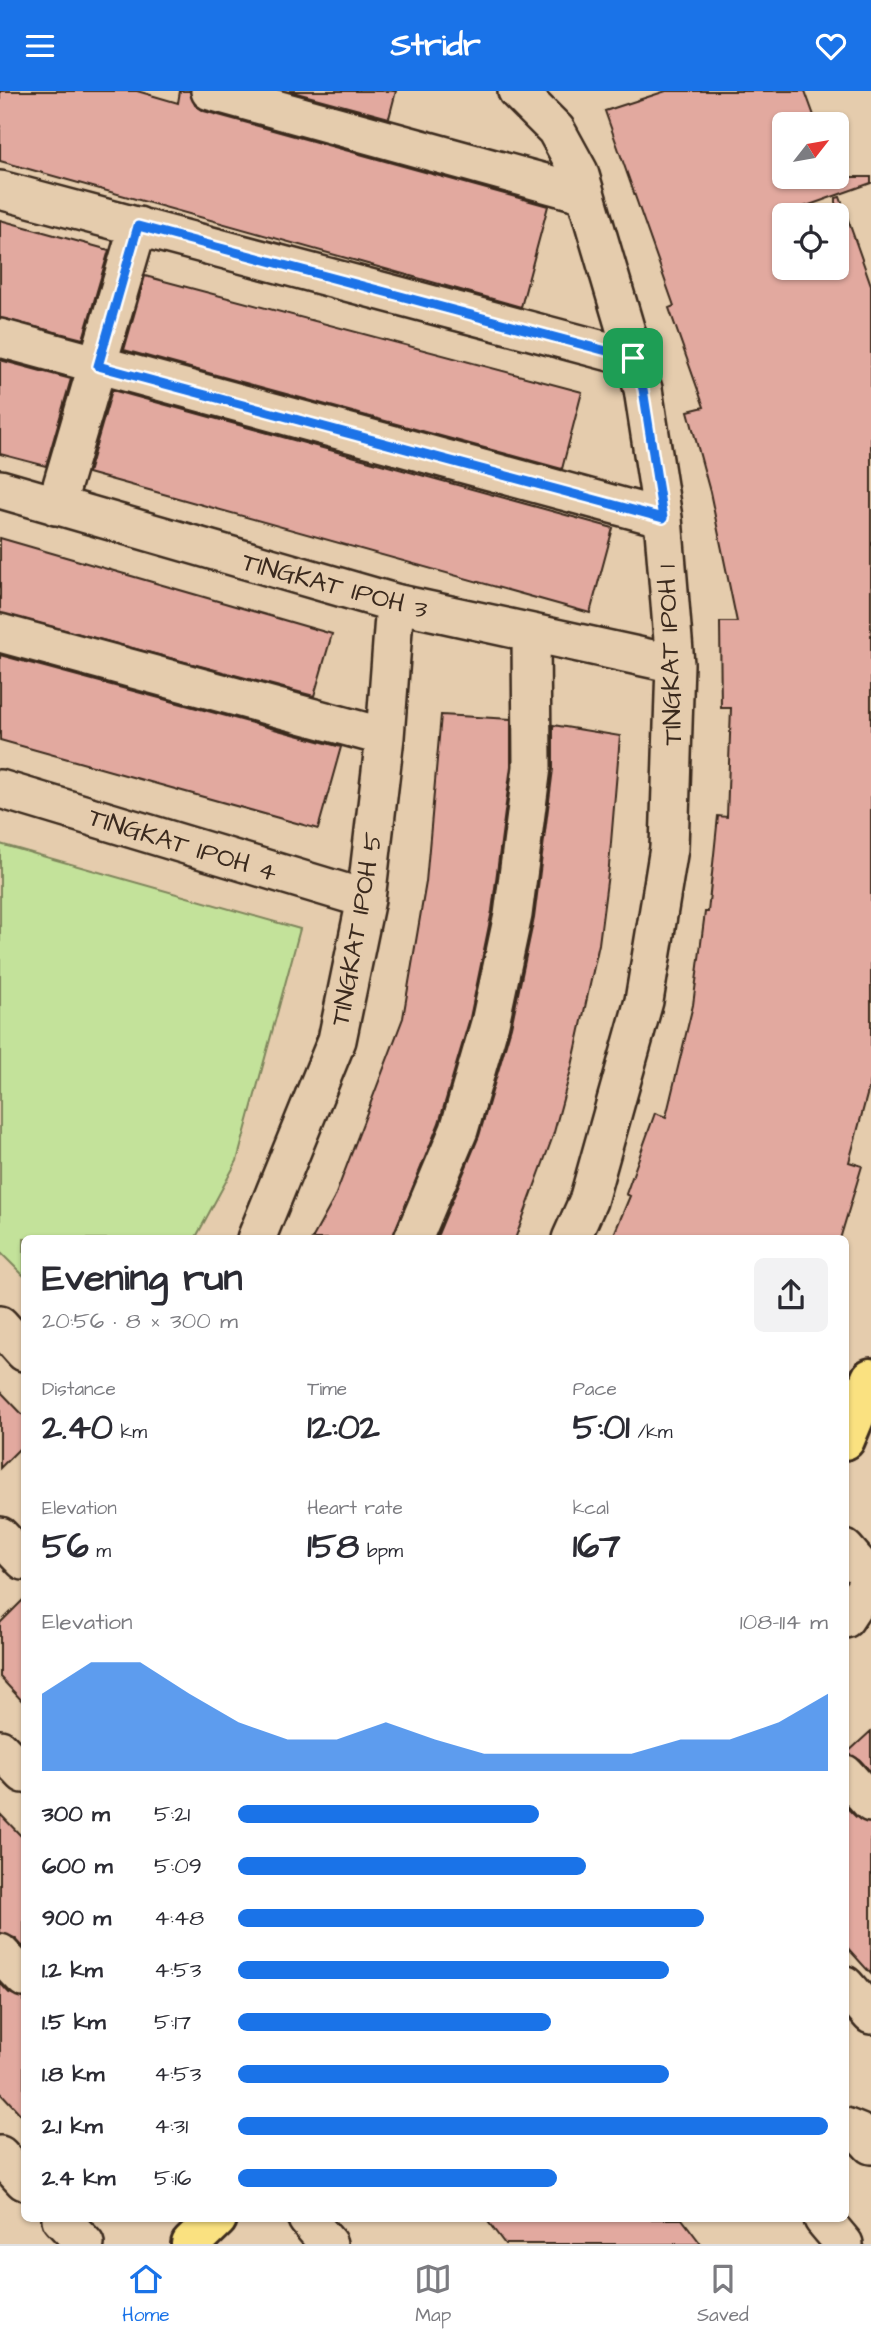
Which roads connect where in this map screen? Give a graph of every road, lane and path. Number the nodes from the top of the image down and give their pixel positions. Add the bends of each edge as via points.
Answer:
1 (210, 91) edge
2 (517, 91) edge
3 (0, 190) edge
4 (585, 194) junction
5 (138, 226) junction
6 (0, 338) edge
7 (633, 358) junction
8 (98, 366) junction
9 (0, 489) edge
10 (56, 506) junction
11 (663, 518) junction
12 (395, 603) junction
13 (0, 633) edge
14 (531, 635) junction
15 (675, 664) junction
16 (385, 737) junction
17 (0, 789) edge
18 (366, 899) junction
19 (258, 1235) edge
20 (414, 1235) edge
21 (573, 1235) edge
22 (0, 1325) edge
23 (21, 1349) edge
24 (871, 1378) edge
25 (849, 1430) edge
26 (849, 1554) edge
27 (871, 1579) edge
28 (849, 1613) edge
29 (0, 1749) edge
30 (21, 1771) edge
31 (849, 1778) edge
32 (871, 1803) edge
33 (0, 1953) edge
34 (21, 1975) edge
35 (849, 2129) edge
36 (871, 2145) edge
37 (0, 2155) edge
38 (21, 2178) edge
39 (64, 2222) edge
40 (214, 2222) edge
41 (310, 2222) edge
42 (826, 2222) edge
43 (85, 2244) edge
44 (191, 2244) edge
45 (328, 2244) edge
46 (844, 2244) edge

1 - 4 street
2 - 4 street, TINGKAT IPOH 1 via 569,149
3 - 5 street
4 - 7 street, TINGKAT IPOH 1
5 - 7 street
5 - 8 street
6 - 8 street
7 - 11 street, TINGKAT IPOH 1 via 643,389
8 - 10 street
8 - 11 street
9 - 10 street, TINGKAT IPOH 3
10 - 12 street, TINGKAT IPOH 3
11 - 15 street, TINGKAT IPOH 1
12 - 14 street, TINGKAT IPOH 3
12 - 16 street, TINGKAT IPOH 5
13 - 16 street
14 - 15 street, TINGKAT IPOH 3
14 - 20 street via 532,767 513,915 491,1023 459,1130
15 - 21 street, TINGKAT IPOH 1 via 669,848 644,1001 588,1201
16 - 18 street, TINGKAT IPOH 5
17 - 18 street, TINGKAT IPOH 4
18 - 19 street, TINGKAT IPOH 5 via 337,1040
22 - 23 street
24 - 25 main road
26 - 27 street
27 - 28 street
29 - 30 street
31 - 32 street
33 - 34 street
35 - 36 street
37 - 38 street
39 - 43 street
40 - 44 main road
41 - 45 street
42 - 46 street

